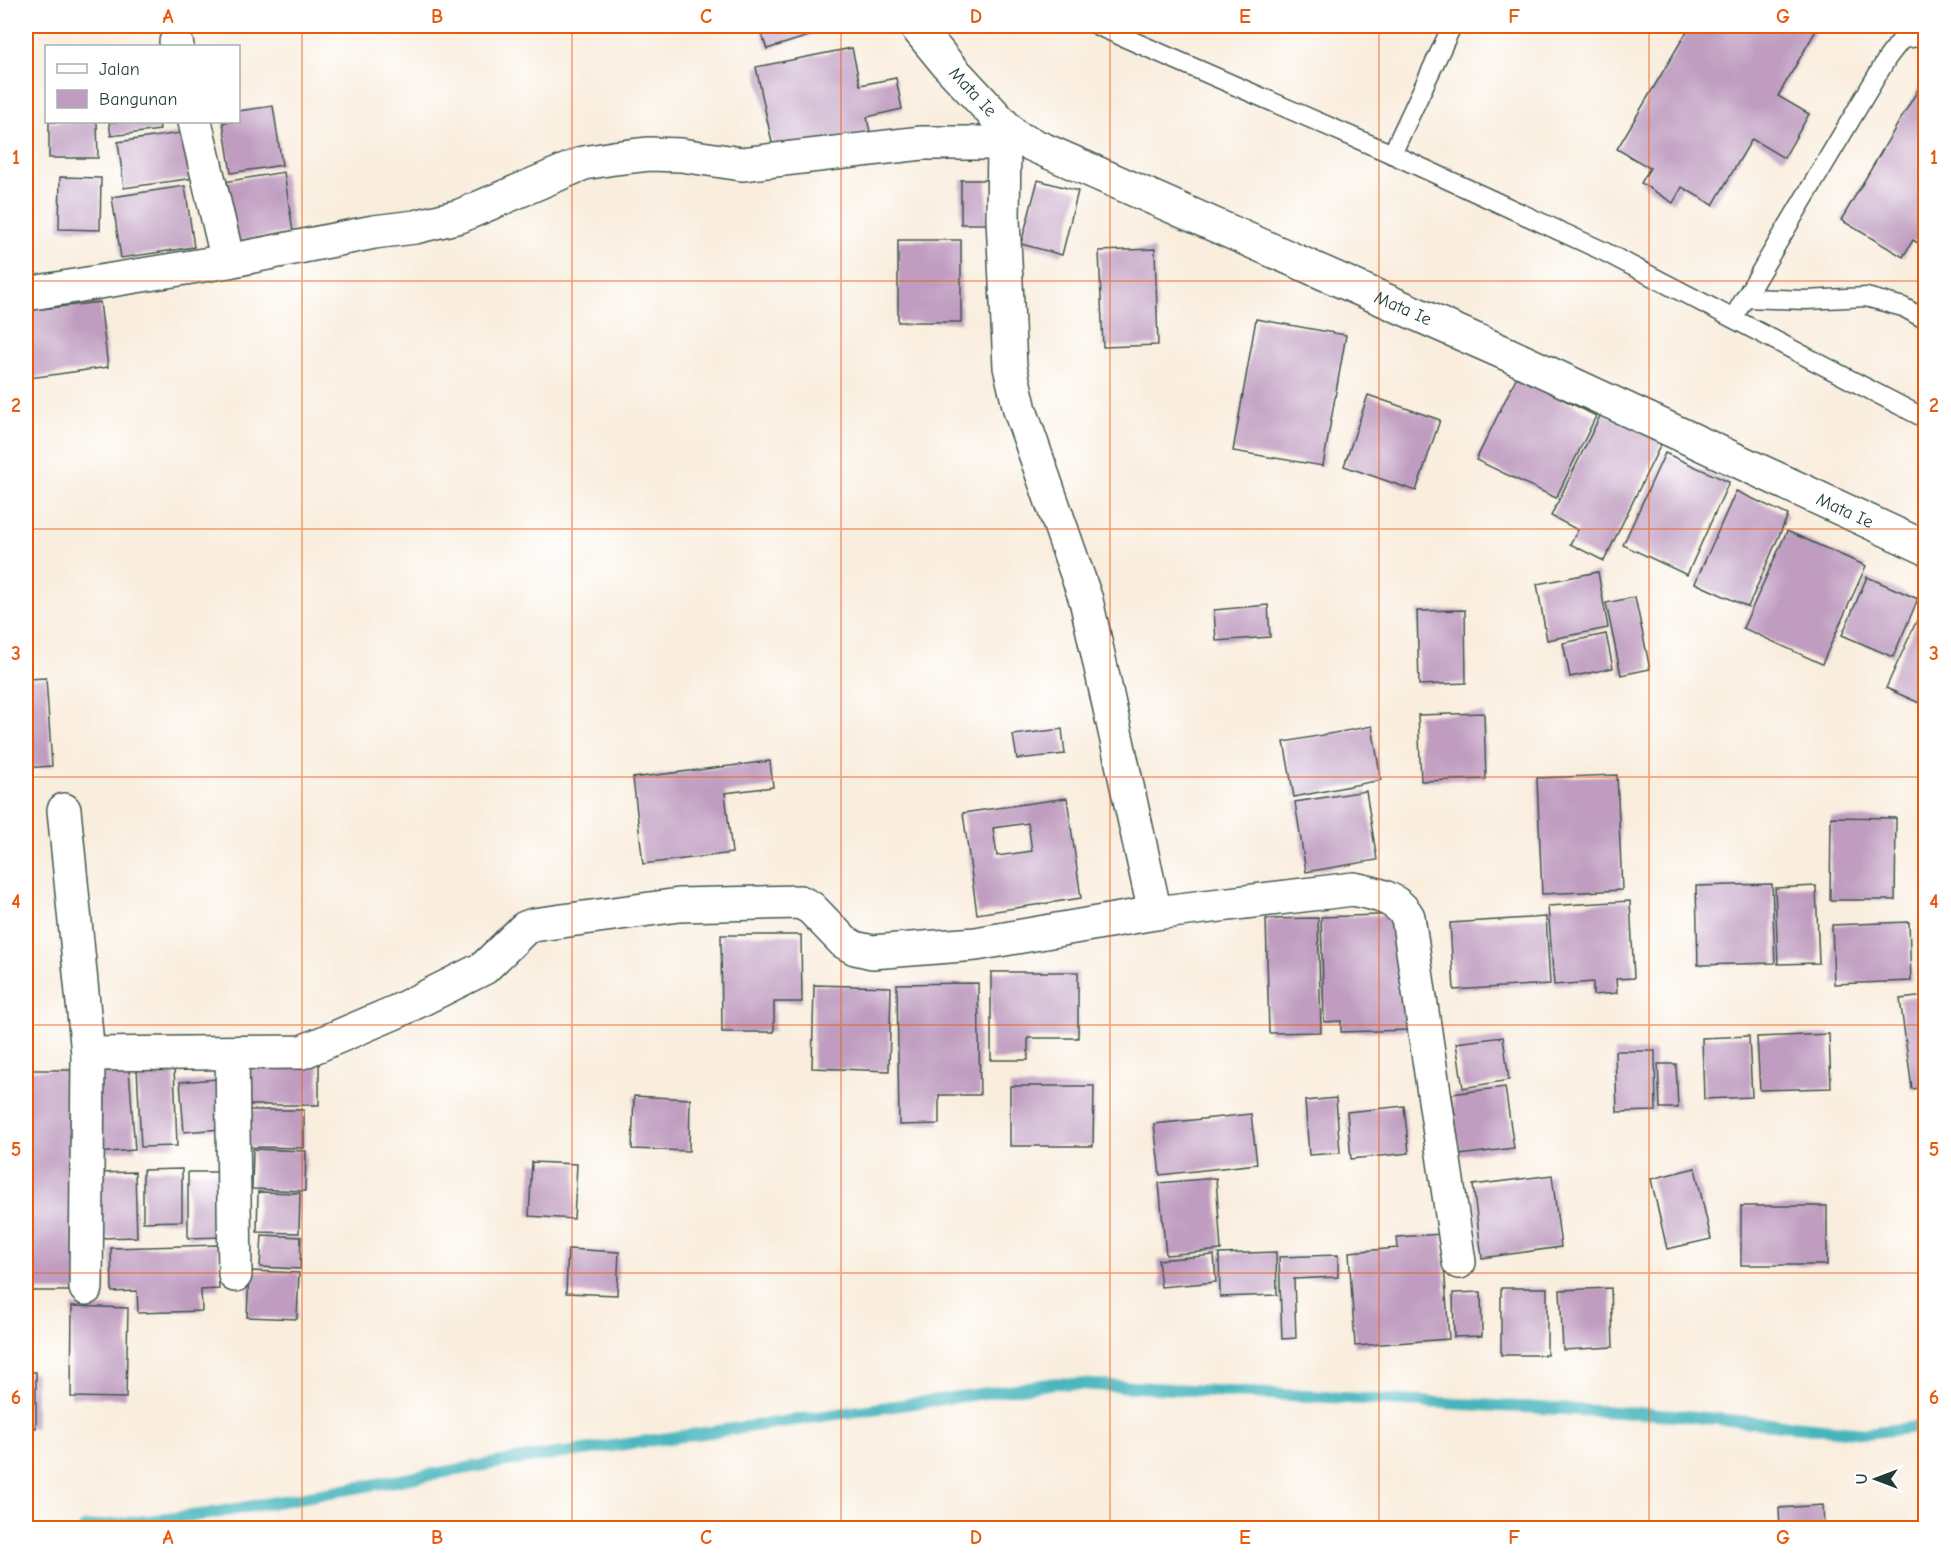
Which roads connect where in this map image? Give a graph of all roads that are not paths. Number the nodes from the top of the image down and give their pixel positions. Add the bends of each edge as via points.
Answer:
1 (917, 26) edge
2 (1098, 26) edge
3 (1452, 26) edge
4 (1926, 40) edge
5 (195, 123) edge
6 (1010, 140) junction
7 (1392, 154) junction
8 (228, 261) junction
9 (26, 294) edge
10 (1745, 298) junction
11 (1733, 318) junction
12 (1926, 320) edge
13 (1926, 419) edge
14 (1926, 548) edge
15 (64, 810) dead end
16 (1155, 913) junction
17 (232, 1053) junction
18 (88, 1054) junction
19 (1459, 1262) dead end
20 (235, 1275) dead end
21 (86, 1288) dead end

1 - 6 street, Mata Ie
2 - 7 lane
3 - 7 lane
4 - 10 lane via 1902,39 1888,57
5 - 8 street
6 - 8 street via 922,143 742,164 681,155 614,158 584,164 460,216
6 - 14 street, Mata Ie via 1505,353
6 - 16 street via 1003,219 1010,367 1020,410 1086,600
7 - 11 lane via 1603,251
8 - 9 street
10 - 11 lane
10 - 12 lane via 1866,297 1903,307
11 - 13 lane
15 - 18 street
16 - 17 street via 976,944 872,951 844,942 800,902 679,905 533,925 525,928 484,968 387,1016 302,1052
16 - 19 street via 1353,889 1382,896 1404,910
17 - 18 street
17 - 20 street
18 - 21 street

